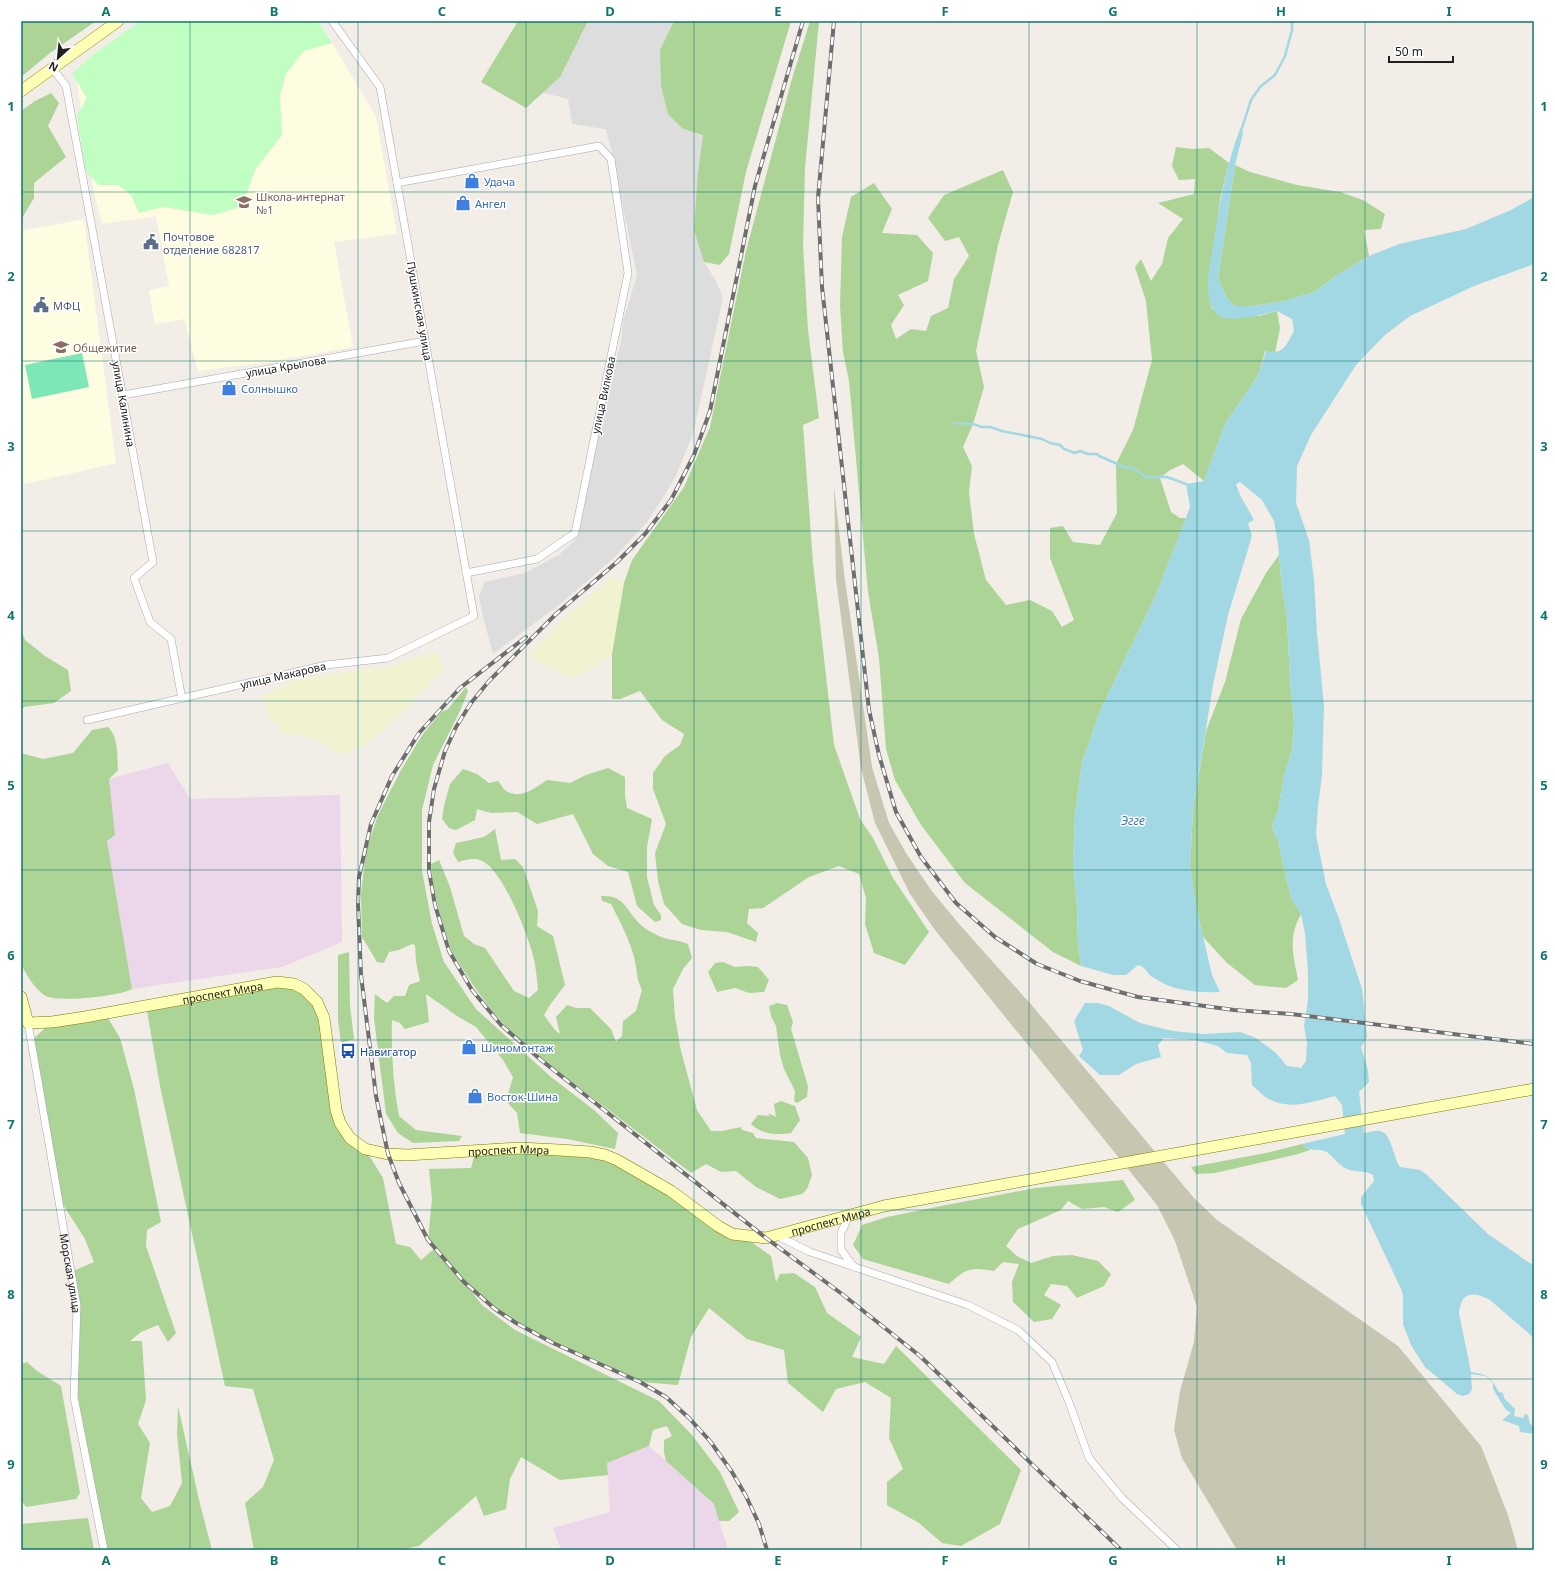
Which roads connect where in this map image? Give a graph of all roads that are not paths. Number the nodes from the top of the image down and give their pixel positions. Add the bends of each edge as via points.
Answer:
1 (118, 21) edge
2 (332, 21) edge
3 (53, 69) junction
4 (21, 91) edge
5 (397, 183) junction
6 (425, 341) junction
7 (123, 395) junction
8 (466, 573) junction
9 (474, 616) joint
10 (182, 699) junction
11 (87, 720) dead end
12 (21, 997) edge
13 (28, 1023) junction
14 (1534, 1089) edge
15 (850, 1214) junction
16 (778, 1236) junction
17 (854, 1267) junction
18 (104, 1550) edge
19 (1177, 1550) edge

1 - 3 main road
2 - 5 street, Пушкинская улица via 380,87
3 - 4 main road
3 - 7 street, улица Калинина via 66,86
5 - 6 street, Пушкинская улица
5 - 8 street, улица Вилкова via 599,146 611,159 628,273 575,533 537,559
6 - 7 street, улица Крылова
6 - 8 street, Пушкинская улица
7 - 10 street, улица Калинина via 153,562 134,578 150,622 172,638
8 - 9 street, Пушкинская улица
9 - 10 street, улица Макарова via 388,658 326,665
10 - 11 street, улица Макарова
12 - 13 main road, Морская улица
13 - 16 main road, проспект Мира via 78,1018 277,982 294,984 304,989 317,1002 324,1018 340,1123 350,1138 365,1149 407,1155 519,1148 605,1155 671,1190 732,1234 766,1238
13 - 18 street, Морская улица via 77,1306 74,1397
14 - 15 main road, проспект Мира
15 - 16 main road, проспект Мира
15 - 17 street via 841,1233 842,1250
16 - 17 street via 810,1252
17 - 19 street via 968,1305 1018,1330 1052,1362 1089,1458 1122,1498

